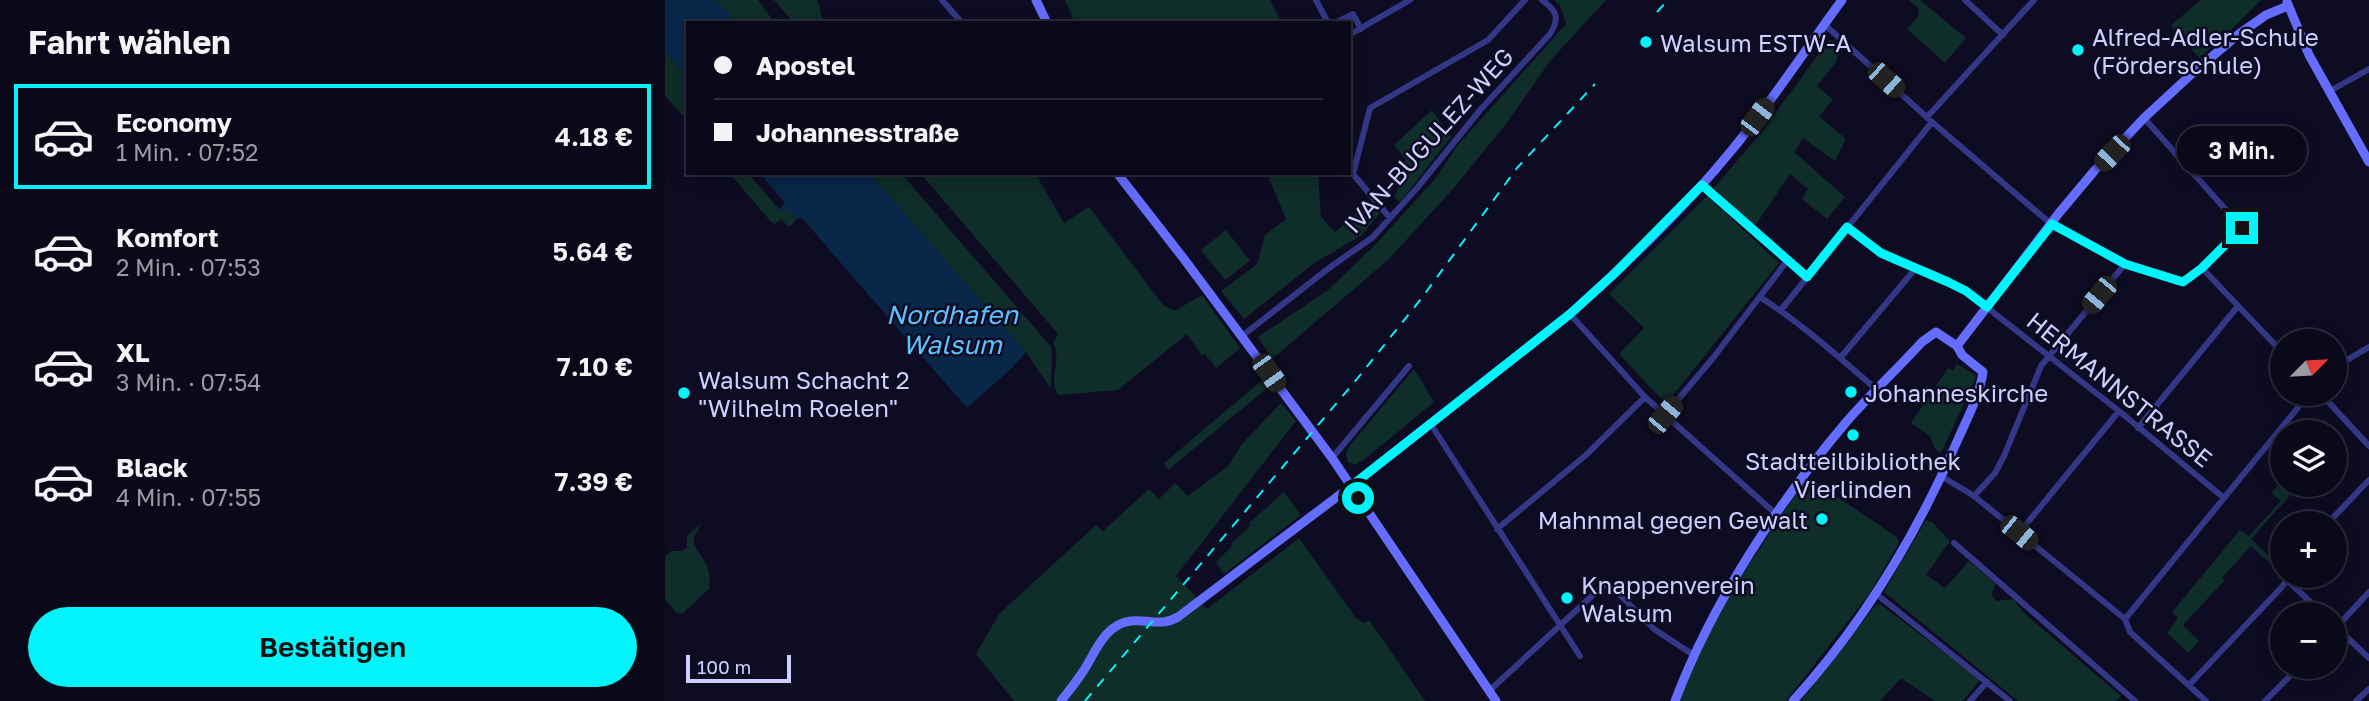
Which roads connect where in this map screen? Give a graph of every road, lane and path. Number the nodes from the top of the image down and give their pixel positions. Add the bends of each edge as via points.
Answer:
1 (942, 0) edge
2 (1036, 0) edge
3 (1316, 0) edge
4 (1410, 0) edge
5 (1525, 0) edge
6 (1542, 0) edge
7 (1842, 0) edge
8 (1965, 0) edge
9 (2034, 0) edge
10 (2287, 3) edge
11 (960, 21) edge
12 (1046, 21) edge
13 (1327, 21) edge
14 (1339, 21) edge
15 (1824, 24) junction
16 (1361, 29) junction
17 (1351, 34) edge
18 (2003, 35) junction
19 (2369, 69) edge
20 (2330, 91) junction
21 (2144, 118) junction
22 (1930, 119) junction
23 (2369, 162) edge
24 (1119, 175) edge
25 (1702, 185) junction
26 (1390, 218) junction
27 (2052, 224) junction
28 (1847, 227) junction
29 (1787, 261) junction
30 (2125, 264) junction
31 (2202, 268) junction
32 (1915, 269) junction
33 (1807, 277) junction
34 (1760, 296) junction
35 (2238, 306) junction
36 (1987, 307) junction
37 (1781, 310) junction
38 (1570, 314) junction
39 (1242, 336) junction
40 (2270, 339) edge
41 (1957, 346) junction
42 (2369, 346) edge
43 (2049, 356) junction
44 (1841, 357) junction
45 (2347, 360) edge
46 (1409, 366) dead end
47 (1877, 390) junction
48 (1645, 397) junction
49 (2299, 406) edge
50 (2332, 406) edge
51 (2119, 411) junction
52 (1665, 415) junction
53 (1430, 423) junction
54 (2138, 428) junction
55 (2369, 446) edge
56 (1332, 458) junction
57 (1941, 476) junction
58 (2369, 480) edge
59 (1350, 487) junction
60 (1974, 496) junction
61 (2224, 498) junction
62 (2339, 511) edge
63 (1776, 514) junction
64 (1497, 529) junction
65 (2019, 533) junction
66 (1954, 543) dead end
67 (2276, 588) edge
68 (2295, 588) edge
69 (2369, 592) edge
70 (1875, 593) junction
71 (2310, 602) edge
72 (2347, 615) edge
73 (2125, 619) junction
74 (1560, 626) junction
75 (2347, 638) edge
76 (1580, 656) dead end
77 (1695, 656) junction
78 (2369, 658) edge
79 (2287, 679) edge
80 (1987, 682) junction
81 (2189, 685) junction
82 (2369, 689) edge
83 (1489, 691) junction
84 (2125, 698) edge
85 (1062, 701) edge
86 (1496, 701) edge
87 (1675, 701) edge
88 (1793, 701) edge
89 (1970, 701) edge
90 (2010, 701) edge
91 (2135, 701) edge
92 (2207, 701) edge
93 (2265, 701) edge
94 (2356, 701) edge

1 - 11 street
2 - 12 street
3 - 13 street
4 - 16 street
5 - 26 street via 1488,40 1370,108 1353,174
6 - 26 street, IVAN-BUGULEZ-WEG via 1557,16 1549,34
7 - 15 street
8 - 18 street
9 - 18 street
10 - 20 street
10 - 21 street via 2239,34
14 - 16 street via 1353,14
15 - 22 street
15 - 25 street
16 - 17 street
18 - 22 street
19 - 20 street
20 - 23 street
21 - 27 street
21 - 31 street via 2242,228
22 - 27 street
22 - 28 street
24 - 39 street
25 - 29 street
25 - 38 street
26 - 39 street, IVAN-BUGULEZ-WEG via 1363,245
27 - 30 street
27 - 36 street
28 - 32 street, HERMANNSTRASSE via 1881,253
28 - 33 street
29 - 33 street
29 - 34 street
30 - 31 street via 2177,282
30 - 43 street
31 - 35 street
32 - 36 street, HERMANNSTRASSE via 1966,291
32 - 44 street
33 - 37 street
34 - 37 street
34 - 52 street
35 - 40 street
35 - 54 street
36 - 41 street
36 - 43 street, HERMANNSTRASSE
37 - 44 street
38 - 48 street
38 - 53 street
39 - 56 street
41 - 47 street via 1934,332
41 - 57 street via 1983,374
42 - 45 street
43 - 51 street, HERMANNSTRASSE
43 - 60 street via 2032,384 1995,473
44 - 47 street
46 - 56 street
47 - 63 street
48 - 52 street
48 - 64 street via 1586,455
49 - 61 street
50 - 55 street
51 - 54 street, HERMANNSTRASSE
51 - 65 street
52 - 63 street
53 - 59 street
53 - 64 street
54 - 61 street, HERMANNSTRASSE
56 - 59 street
57 - 60 street
57 - 70 street
58 - 62 street
59 - 83 street
59 - 85 street via 1171,621 1133,620 1114,627
60 - 65 street
61 - 73 street
63 - 77 street
64 - 74 street
65 - 73 street
66 - 84 street
67 - 81 street
68 - 71 street
69 - 72 street
70 - 80 street
70 - 88 street
73 - 81 street via 2130,632
74 - 76 street
74 - 77 street via 1607,582 1654,629
74 - 83 street
75 - 78 street
77 - 87 street
79 - 93 street
80 - 89 street
80 - 90 street
81 - 92 street
82 - 94 street
83 - 86 street
84 - 91 street

